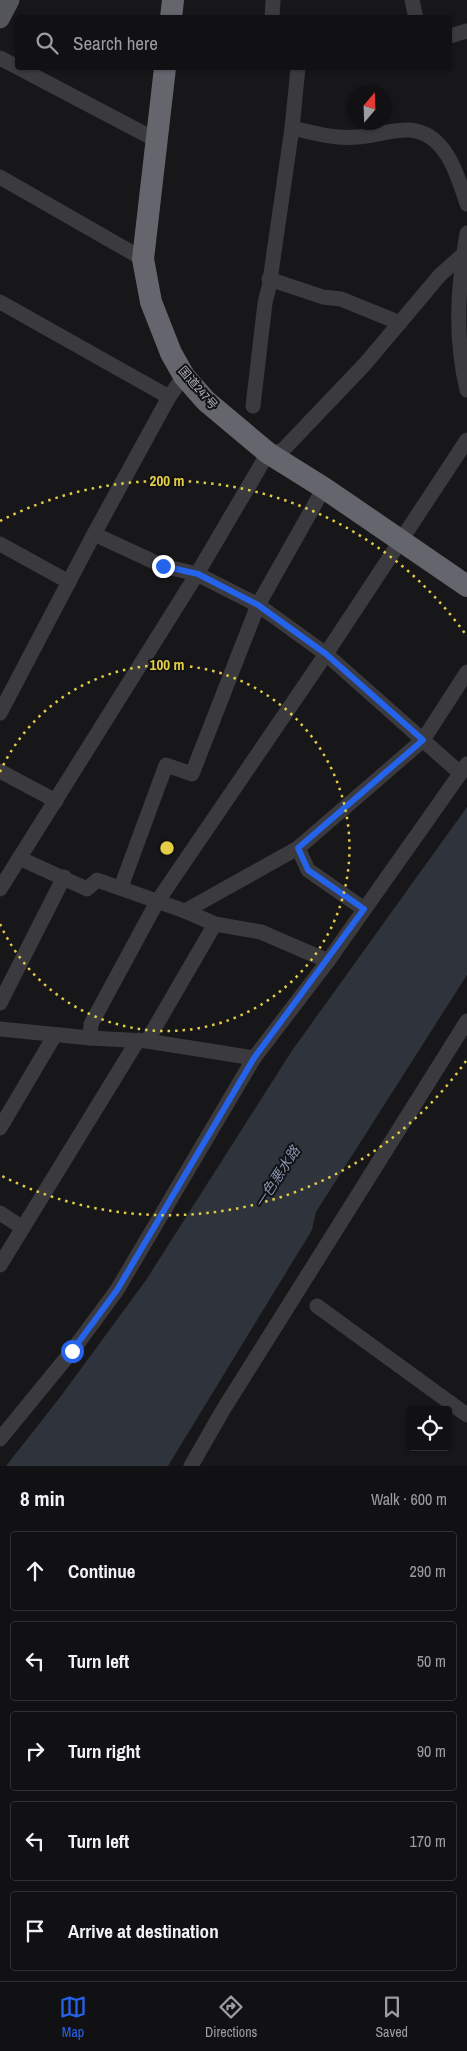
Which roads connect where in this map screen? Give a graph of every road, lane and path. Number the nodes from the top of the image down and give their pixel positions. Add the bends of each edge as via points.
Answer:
1 (10, 0) edge
2 (173, 0) edge
3 (272, 0) edge
4 (412, 0) edge
5 (171, 15) edge
6 (272, 15) edge
7 (415, 15) edge
8 (0, 19) edge
9 (467, 31) edge
10 (452, 35) edge
11 (0, 58) edge
12 (15, 66) edge
13 (23, 70) edge
14 (164, 70) edge
15 (298, 70) edge
16 (292, 128) junction
17 (156, 140) junction
18 (0, 177) edge
19 (467, 204) edge
20 (467, 233) edge
21 (465, 253) edge
22 (143, 259) junction
23 (269, 279) junction
24 (0, 302) edge
25 (400, 323) junction
26 (464, 364) edge
27 (184, 376) junction
28 (467, 390) edge
29 (169, 398) junction
30 (253, 406) dead end
31 (465, 447) edge
32 (268, 453) junction
33 (324, 488) junction
34 (94, 534) junction
35 (402, 541) junction
36 (0, 544) edge
37 (198, 574) junction
38 (69, 582) junction
39 (467, 586) edge
40 (258, 605) junction
41 (326, 654) junction
42 (467, 672) edge
43 (0, 713) edge
44 (423, 740) junction
45 (464, 769) edge
46 (0, 770) edge
47 (56, 801) junction
48 (298, 848) junction
49 (20, 858) junction
50 (64, 877) junction
51 (121, 887) junction
52 (0, 889) edge
53 (157, 902) junction
54 (364, 909) junction
55 (185, 911) junction
56 (215, 924) junction
57 (328, 960) junction
58 (0, 1003) edge
59 (467, 1021) edge
60 (0, 1029) edge
61 (55, 1035) junction
62 (90, 1038) junction
63 (143, 1040) junction
64 (254, 1058) junction
65 (0, 1128) edge
66 (0, 1213) edge
67 (23, 1228) junction
68 (0, 1265) edge
69 (317, 1306) dead end
70 (464, 1408) edge
71 (0, 1439) edge
72 (191, 1466) edge

1 - 8 main road
2 - 5 highway
3 - 6 street
4 - 7 street
9 - 10 street
11 - 12 street
13 - 17 street
14 - 17 highway, 国道247号
15 - 16 street
16 - 19 street via 354,138 410,130 431,137 440,145 458,176
16 - 23 street
17 - 22 highway, 国道247号
18 - 22 street
20 - 21 street
21 - 25 street via 440,275
21 - 26 street via 458,285
22 - 27 highway, 国道247号 via 158,324
23 - 25 street via 341,299
23 - 30 street
24 - 29 street
25 - 32 street via 282,451
26 - 28 street
27 - 29 street
27 - 32 highway, 国道247号 via 206,401
29 - 34 street
31 - 35 street
32 - 33 highway, 国道247号
32 - 37 street
33 - 35 highway, 国道247号
33 - 40 street
34 - 37 street via 163,566
34 - 38 street
35 - 39 highway, 国道247号
35 - 41 street
36 - 38 street
37 - 40 street
37 - 47 street
38 - 43 street
40 - 41 street
40 - 51 street via 192,774 166,765
41 - 44 street
41 - 53 street
42 - 44 street
44 - 45 street via 440,757
44 - 48 street
45 - 54 street
46 - 47 street
47 - 49 street
48 - 54 street via 308,870
48 - 55 street
49 - 50 street
49 - 52 street
50 - 51 street via 87,888 97,880
50 - 58 street
51 - 53 street
53 - 55 street
53 - 62 street via 91,1024
54 - 57 street
55 - 56 street
56 - 57 street via 261,932
56 - 63 street
57 - 64 street
59 - 72 street
60 - 61 street
61 - 62 street
61 - 65 street
62 - 63 street
63 - 64 street
63 - 67 street
64 - 71 street via 117,1290
66 - 67 street
67 - 68 street
69 - 70 street

